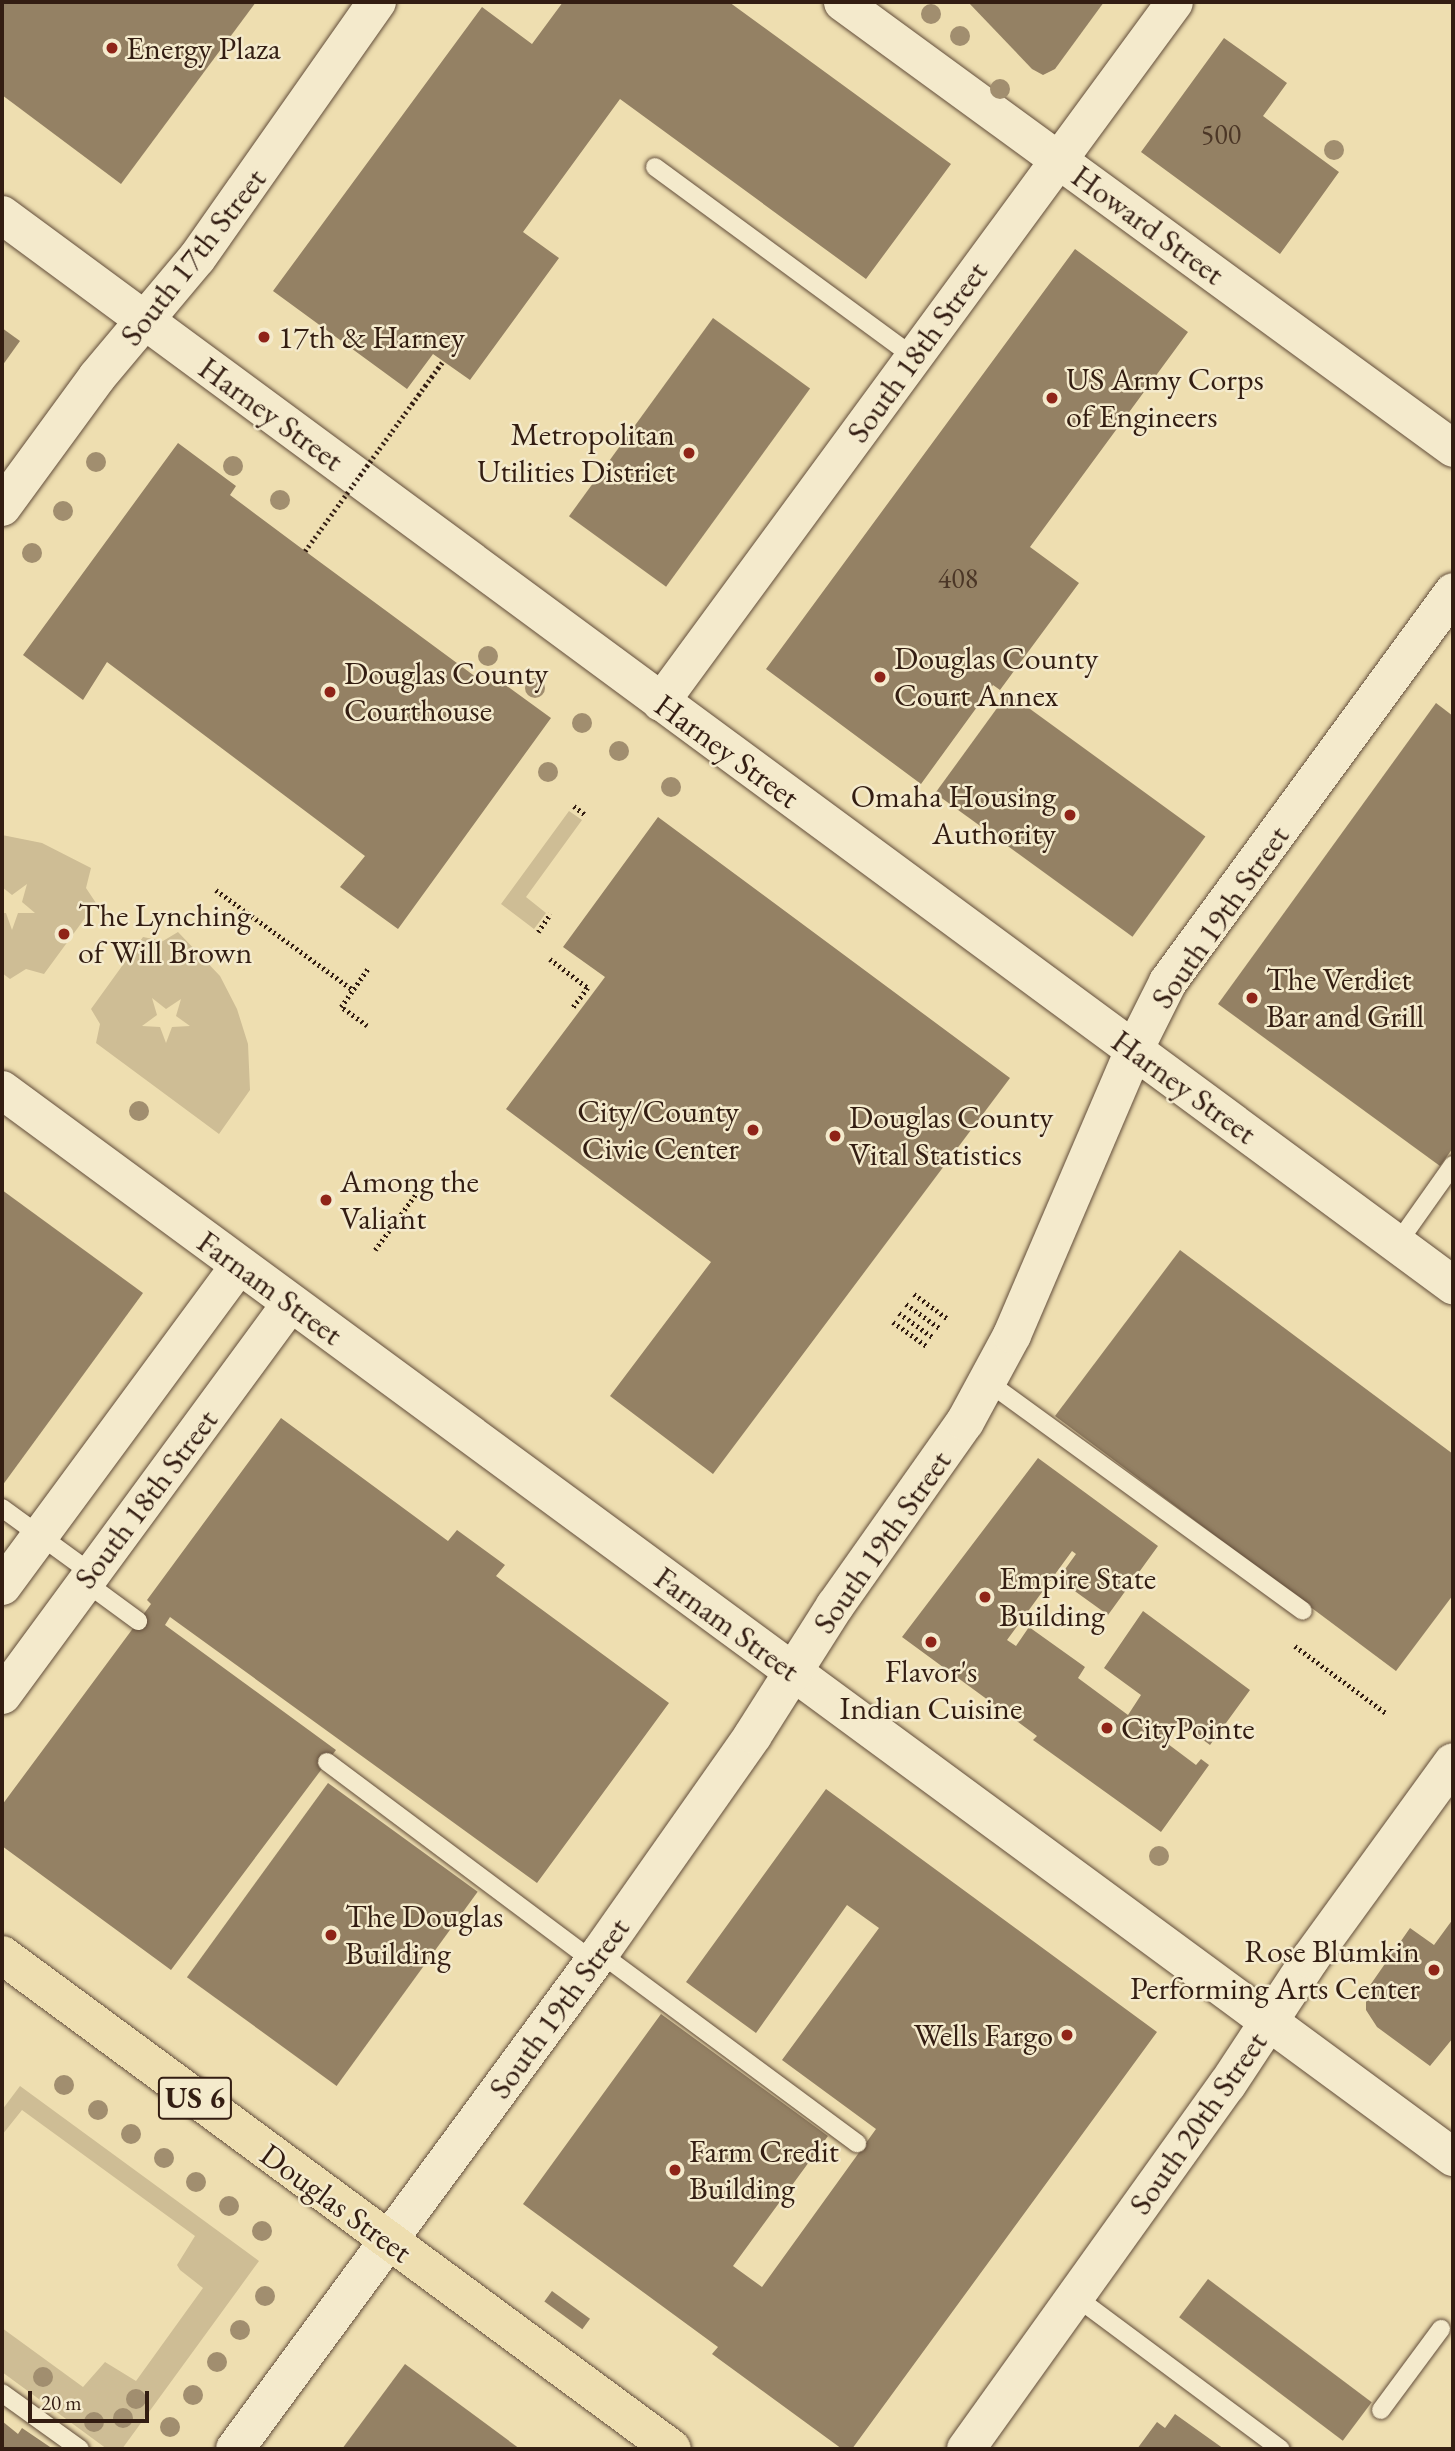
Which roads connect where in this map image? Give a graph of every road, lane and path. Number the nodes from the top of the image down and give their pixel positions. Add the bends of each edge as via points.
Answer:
1 (377, 2) edge
2 (842, 2) edge
3 (1174, 2) edge
4 (1059, 160) junction
5 (655, 167) dead end
6 (2, 215) edge
7 (145, 322) junction
8 (914, 357) junction
9 (443, 361) dead end
10 (1453, 448) edge
11 (2, 507) edge
12 (304, 551) dead end
13 (1453, 592) edge
14 (660, 702) junction
15 (573, 806) dead end
16 (587, 816) dead end
17 (216, 890) dead end
18 (550, 914) dead end
19 (538, 932) dead end
20 (550, 959) dead end
21 (369, 967) dead end
22 (353, 990) junction
23 (572, 1009) dead end
24 (367, 1026) dead end
25 (1134, 1050) junction
26 (2, 1090) edge
27 (1453, 1165) edge
28 (421, 1187) dead end
29 (1397, 1244) junction
30 (375, 1250) dead end
31 (239, 1265) junction
32 (1453, 1285) edge
33 (914, 1294) dead end
34 (290, 1303) junction
35 (906, 1304) dead end
36 (899, 1313) dead end
37 (948, 1319) dead end
38 (893, 1322) dead end
39 (941, 1329) dead end
40 (934, 1338) dead end
41 (928, 1347) dead end
42 (988, 1382) junction
43 (2, 1508) edge
44 (39, 1536) junction
45 (88, 1578) junction
46 (2, 1586) edge
47 (1303, 1611) dead end
48 (138, 1621) dead end
49 (1295, 1646) dead end
50 (793, 1672) junction
51 (2, 1695) edge
52 (1386, 1713) dead end
53 (327, 1762) dead end
54 (1453, 1762) edge
55 (2, 1955) edge
56 (597, 1957) junction
57 (1268, 2022) junction
58 (857, 2143) dead end
59 (1453, 2157) edge
60 (388, 2241) junction
61 (1076, 2297) junction
62 (1441, 2329) dead end
63 (2, 2393) edge
64 (1381, 2410) dead end
65 (80, 2449) edge
66 (235, 2449) edge
67 (672, 2449) edge
68 (966, 2449) edge
69 (1281, 2449) edge

1 - 7 main road, South 17th Street via 254,181
2 - 4 street, Howard Street
3 - 4 street, South 18th Street
4 - 8 street, South 18th Street
4 - 10 street, Howard Street
5 - 8 lane
6 - 7 main road, Harney Street
7 - 11 main road, South 17th Street via 97,377
7 - 14 main road, Harney Street
8 - 14 street, South 18th Street
9 - 12 path, bridge
13 - 25 main road, South 19th Street via 1168,982
14 - 25 main road, Harney Street
15 - 16 path
17 - 22 path
18 - 19 path
20 - 23 path via 588,988
21 - 22 path
22 - 24 path via 341,1007
25 - 29 main road, Harney Street
25 - 42 main road, South 19th Street
26 - 31 main road, Farnam Street
27 - 29 lane
28 - 30 path
29 - 32 main road, Harney Street
31 - 34 main road, Farnam Street
31 - 44 street, South 18th Street
33 - 37 path
34 - 45 street, South 18th Street
34 - 50 main road, Farnam Street
35 - 39 path
36 - 40 path
38 - 41 path
42 - 47 lane
42 - 50 main road, South 19th Street
43 - 44 lane
44 - 45 lane
44 - 46 street, South 18th Street
45 - 48 lane
45 - 51 street, South 18th Street
49 - 52 path
50 - 56 main road, South 19th Street
50 - 57 main road, Farnam Street
53 - 56 lane
54 - 57 main road, South 20th Street
55 - 60 highway, Douglas Street / US 6
56 - 58 lane
56 - 60 main road, South 19th Street
57 - 59 main road, Farnam Street
57 - 61 main road, South 20th Street
60 - 66 main road, South 19th Street
60 - 67 highway, Douglas Street / US 6
61 - 68 main road, South 20th Street
61 - 69 lane
62 - 64 lane
63 - 65 lane

